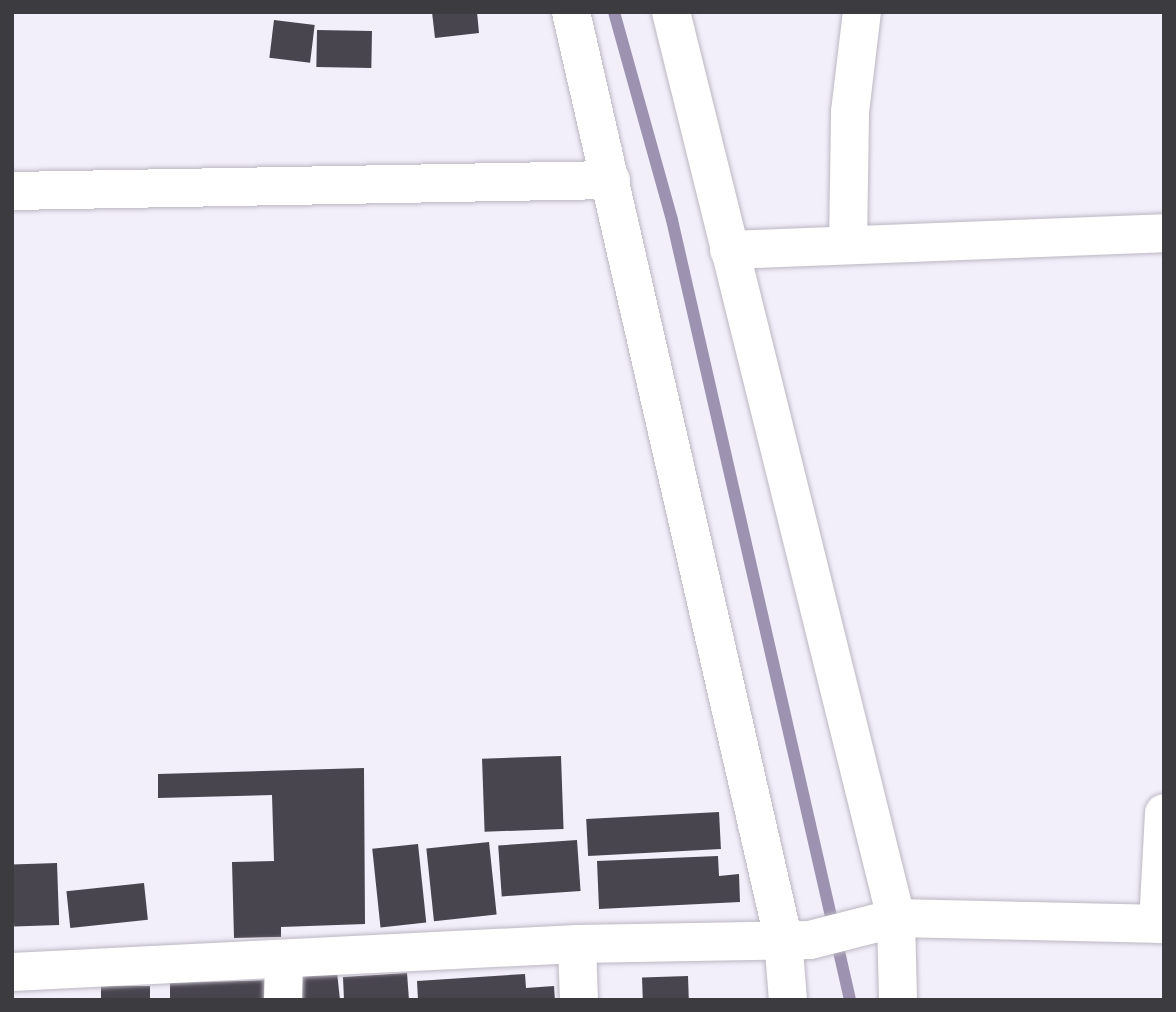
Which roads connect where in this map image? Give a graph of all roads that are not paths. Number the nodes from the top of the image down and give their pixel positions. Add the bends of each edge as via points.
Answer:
1 (571, 12) edge
2 (671, 12) edge
3 (862, 12) edge
4 (611, 180) junction
5 (12, 191) edge
6 (1164, 233) edge
7 (848, 244) junction
8 (729, 250) junction
9 (1164, 813) edge
10 (880, 921) junction
11 (1161, 924) edge
12 (797, 939) junction
13 (577, 944) junction
14 (284, 959) junction
15 (12, 972) edge
16 (284, 1000) edge
17 (579, 1000) edge
18 (788, 1000) edge
19 (898, 1000) edge

1 - 4 street
2 - 8 street
3 - 7 street via 850,112
4 - 5 street
4 - 12 street
6 - 7 street
7 - 8 street
8 - 10 street
9 - 11 street
10 - 11 street
10 - 12 street
10 - 19 street
12 - 13 street
12 - 18 street
13 - 14 street
13 - 17 street
14 - 15 street
14 - 16 street

